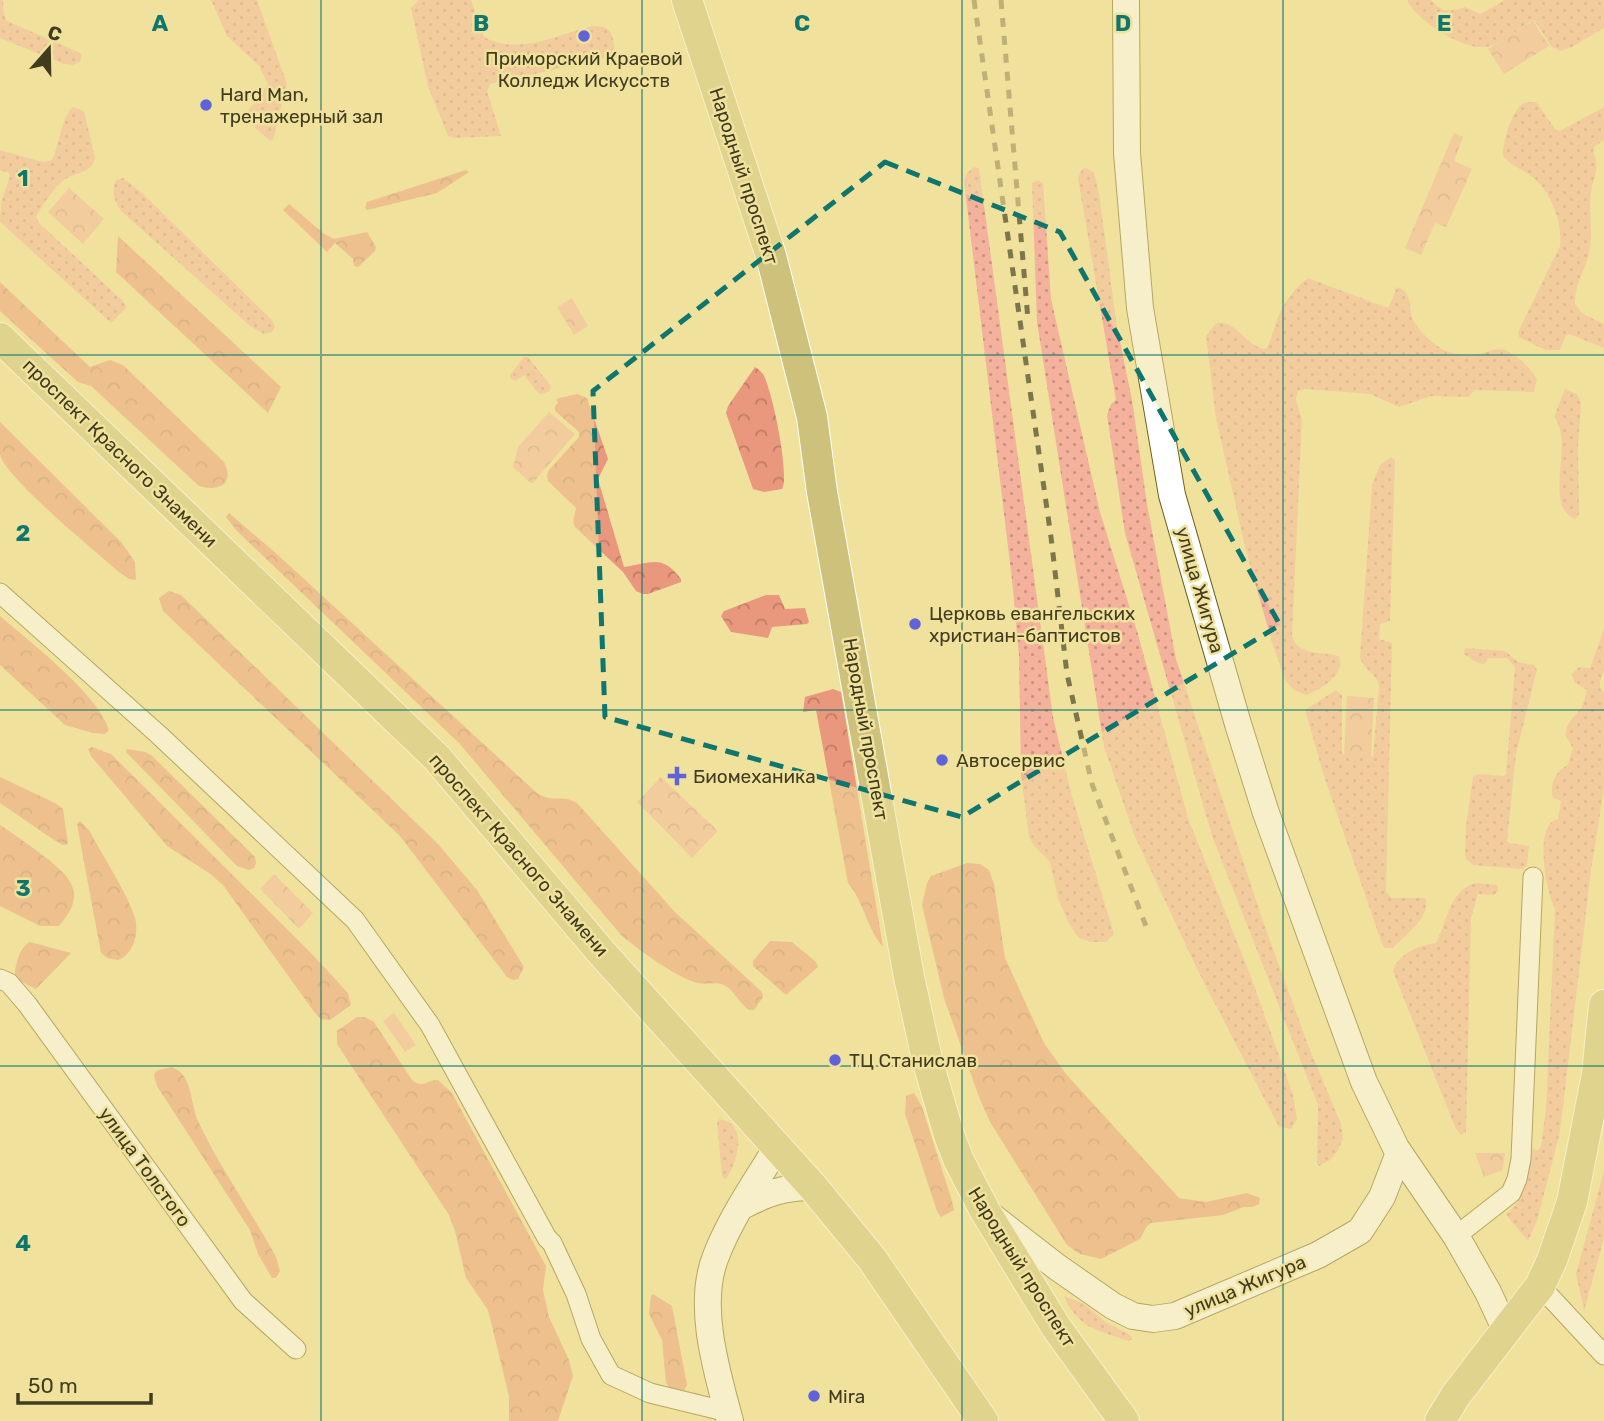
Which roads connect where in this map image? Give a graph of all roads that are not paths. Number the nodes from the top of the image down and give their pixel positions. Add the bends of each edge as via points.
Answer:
1 (687, 0) edge
2 (1126, 0) edge
3 (0, 338) edge
4 (0, 593) edge
5 (1533, 877) dead end
6 (0, 979) edge
7 (1604, 1005) edge
8 (777, 1146) junction
9 (1399, 1153) junction
10 (813, 1187) junction
11 (742, 1206) junction
12 (985, 1211) junction
13 (1456, 1236) junction
14 (1541, 1286) junction
15 (1506, 1331) junction
16 (296, 1349) dead end
17 (1604, 1355) edge
18 (1456, 1395) junction
19 (729, 1416) edge
20 (983, 1421) edge
21 (1124, 1421) edge
22 (1429, 1421) edge
23 (1440, 1421) edge

1 - 12 main road, Народный проспект via 791,329 812,417 927,1059 949,1135
2 - 9 main road, улица Жигура via 1127,153 1137,279 1172,495 1271,826 1364,1082
3 - 8 main road, проспект Красного Знамени via 437,758 601,952
4 - 19 street via 355,920 442,1046 552,1243 577,1294 591,1339 611,1375 650,1393
5 - 13 street via 1517,1179 1511,1193
6 - 16 street, улица Толстого via 27,1004 243,1301
7 - 14 main road via 1597,1074 1572,1202
8 - 10 main road, проспект Красного Знамени
8 - 11 main road
9 - 12 main road, улица Жигура via 1382,1197 1360,1231 1318,1255 1175,1316 1133,1316 1113,1306
9 - 13 main road, улица Жигура
10 - 11 main road via 769,1192
10 - 20 main road, проспект Красного Знамени via 873,1259
11 - 19 main road via 715,1257 708,1291 710,1330
12 - 21 main road, Народный проспект via 1056,1327
13 - 15 main road, улица Жигура
14 - 15 main road
14 - 17 street
15 - 18 main road
18 - 22 main road
18 - 23 main road

